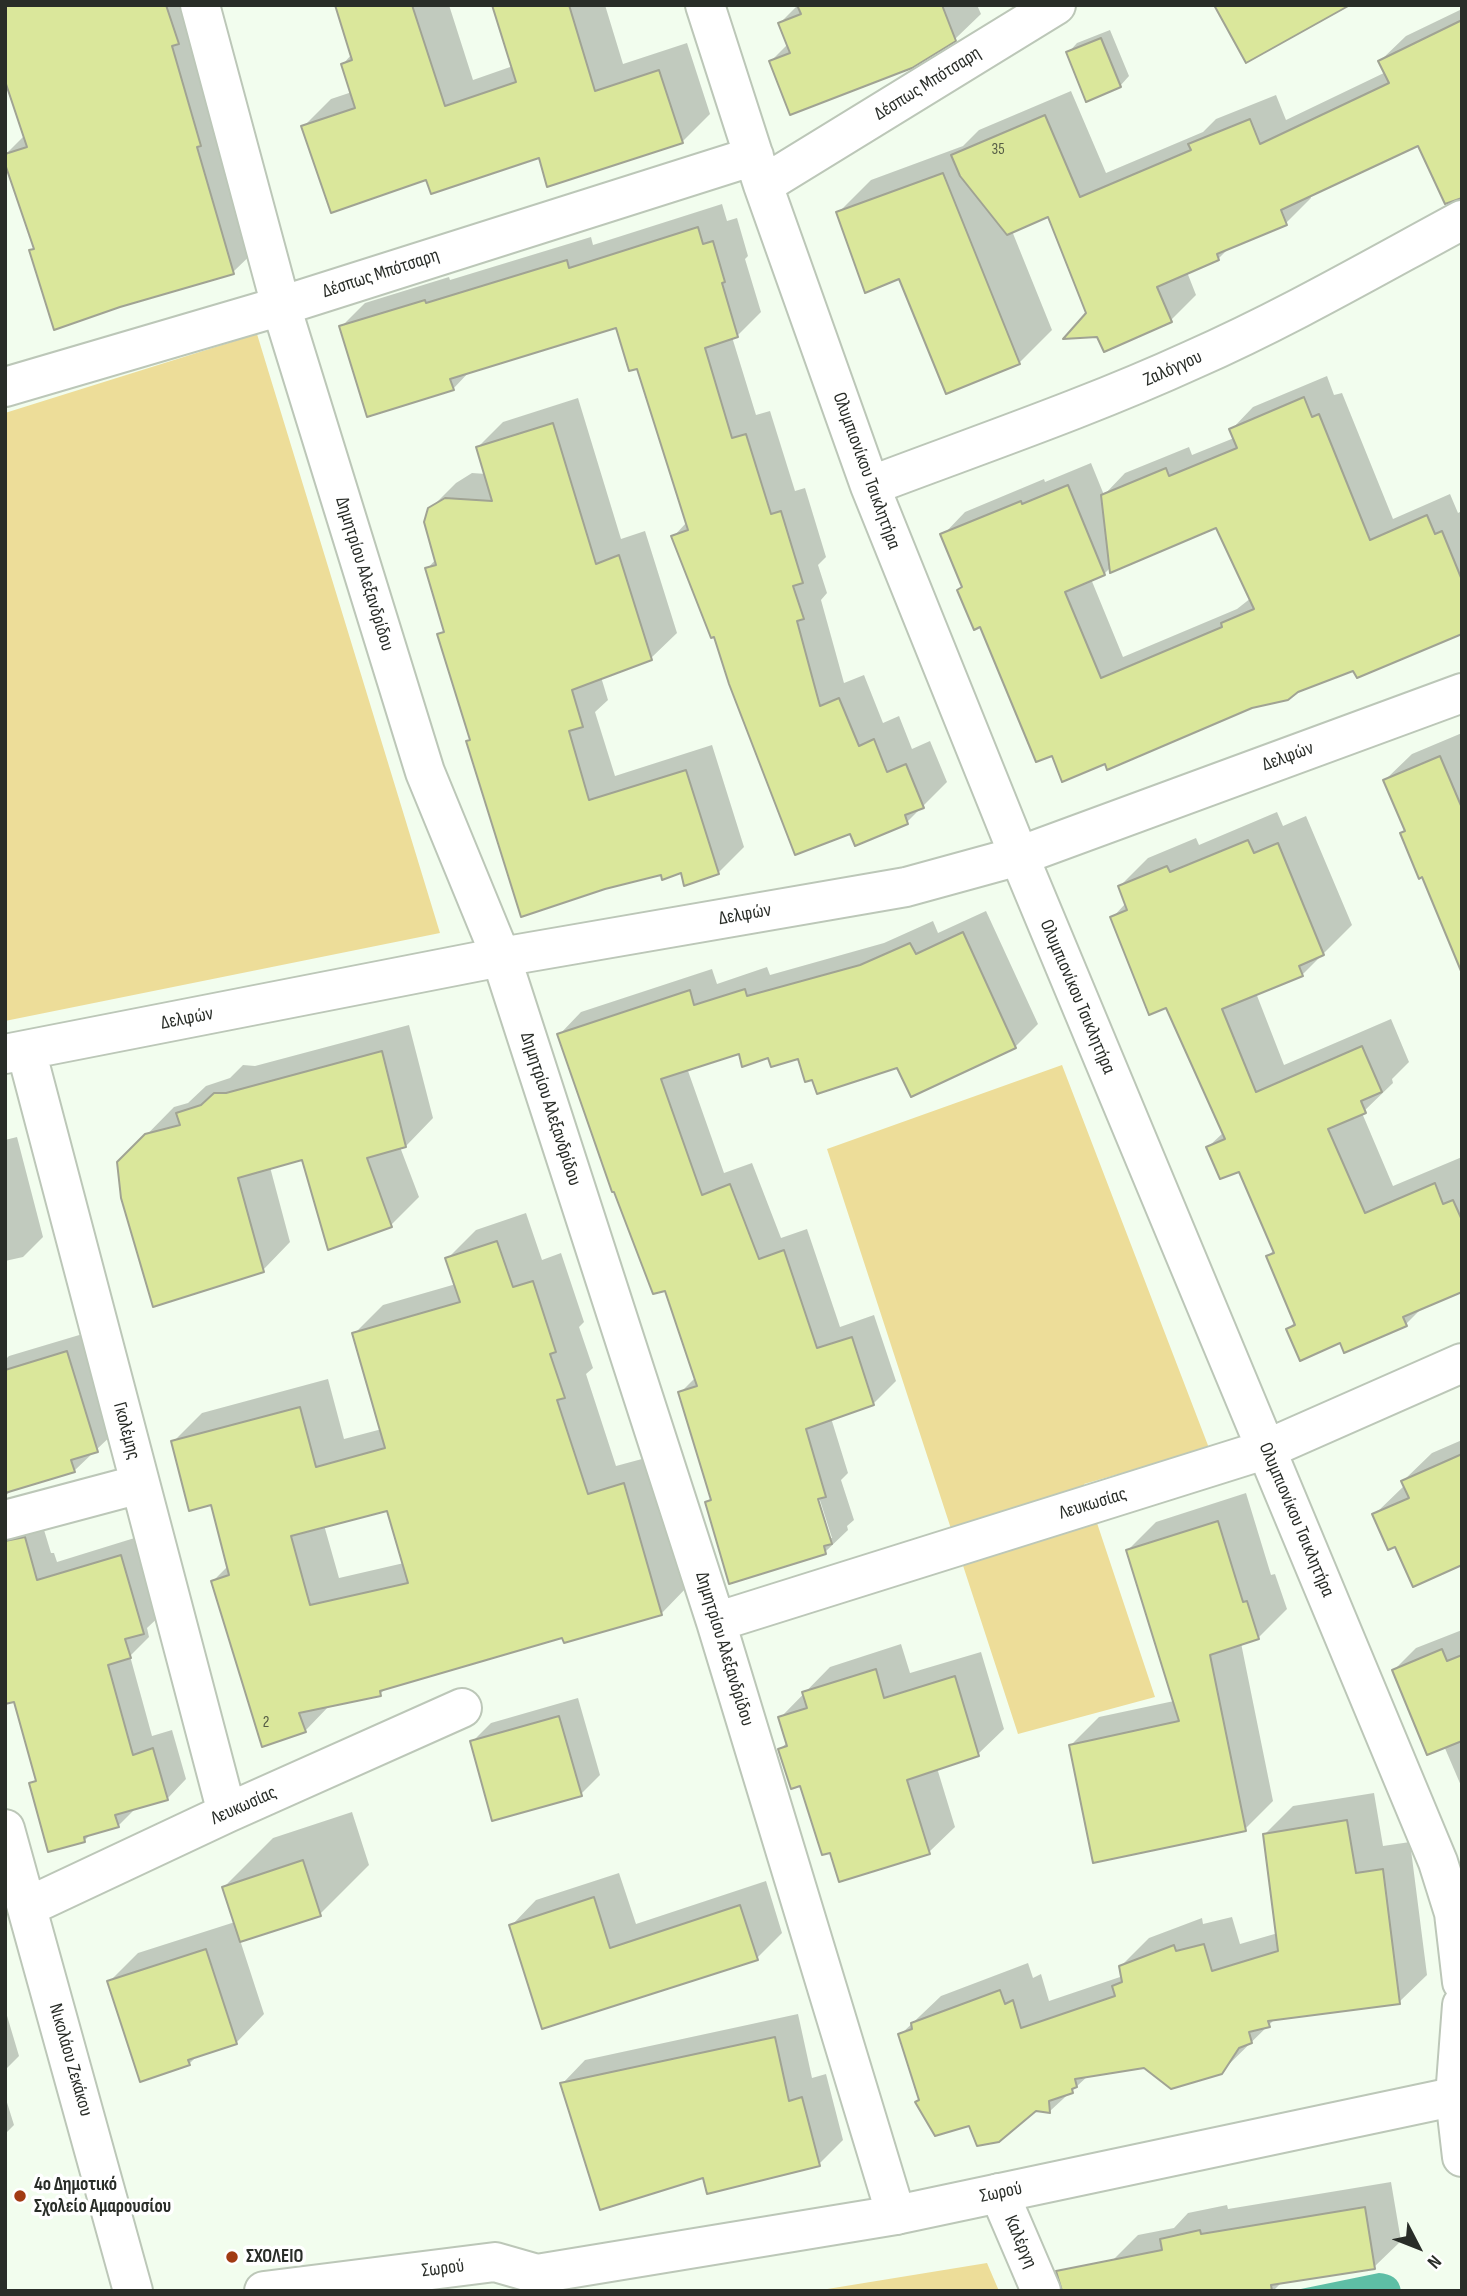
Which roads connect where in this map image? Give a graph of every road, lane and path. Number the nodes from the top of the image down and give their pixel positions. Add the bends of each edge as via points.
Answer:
1 (200, 5) edge
2 (705, 5) edge
3 (1056, 5) edge
4 (759, 171) junction
5 (1462, 220) edge
6 (281, 306) junction
7 (5, 387) edge
8 (870, 486) junction
9 (1462, 693) edge
10 (1018, 856) junction
11 (501, 957) junction
12 (16, 1052) edge
13 (1462, 1363) edge
14 (1267, 1449) junction
15 (140, 1484) junction
16 (5, 1520) edge
17 (716, 1622) junction
18 (462, 1708) dead end
19 (227, 1813) junction
20 (5, 1829) edge
21 (27, 1907) junction
22 (1462, 1982) edge
23 (1462, 2005) edge
24 (1458, 2096) edge
25 (1462, 2157) edge
26 (999, 2193) junction
27 (896, 2215) junction
28 (531, 2285) edge
29 (134, 2291) edge
30 (264, 2291) edge
31 (1041, 2291) edge

1 - 6 street, Δημητρίου Αλεξανδρίδου
2 - 4 street, Ολυμπιονίκου Τσικλητήρα
3 - 4 street, Δέσπως Μπότσαρη
4 - 6 street, Δέσπως Μπότσαρη
4 - 8 street, Ολυμπιονίκου Τσικλητήρα
5 - 8 street, Ζαλόγγου via 1182,365
6 - 7 street, Δέσπως Μπότσαρη
6 - 11 street, Δημητρίου Αλεξανδρίδου via 425,772
8 - 10 street, Ολυμπιονίκου Τσικλητήρα
9 - 10 street, Δελφών
10 - 11 street, Δελφών via 905,887
10 - 14 street, Ολυμπιονίκου Τσικλητήρα
11 - 12 street, Δελφών
11 - 17 street, Δημητρίου Αλεξανδρίδου
12 - 15 street, Γκολέμης
13 - 14 street, Λευκωσίας
14 - 17 street, Λευκωσίας
14 - 22 street, Ολυμπιονίκου Τσικλητήρα via 1438,1862 1454,1913
15 - 16 street
15 - 19 street, Γκολέμης
17 - 27 street, Δημητρίου Αλεξανδρίδου
18 - 19 street, Λευκωσίας
19 - 21 street, Λευκωσίας
20 - 21 street, Νικολάου Ζεκάκου
21 - 29 street, Νικολάου Ζεκάκου
23 - 24 street
24 - 25 street
24 - 26 street, Σωρού
26 - 27 street, Σωρού
26 - 31 street, Καλέργη
27 - 28 street, Σωρού
28 - 30 street, Σωρού via 495,2262

